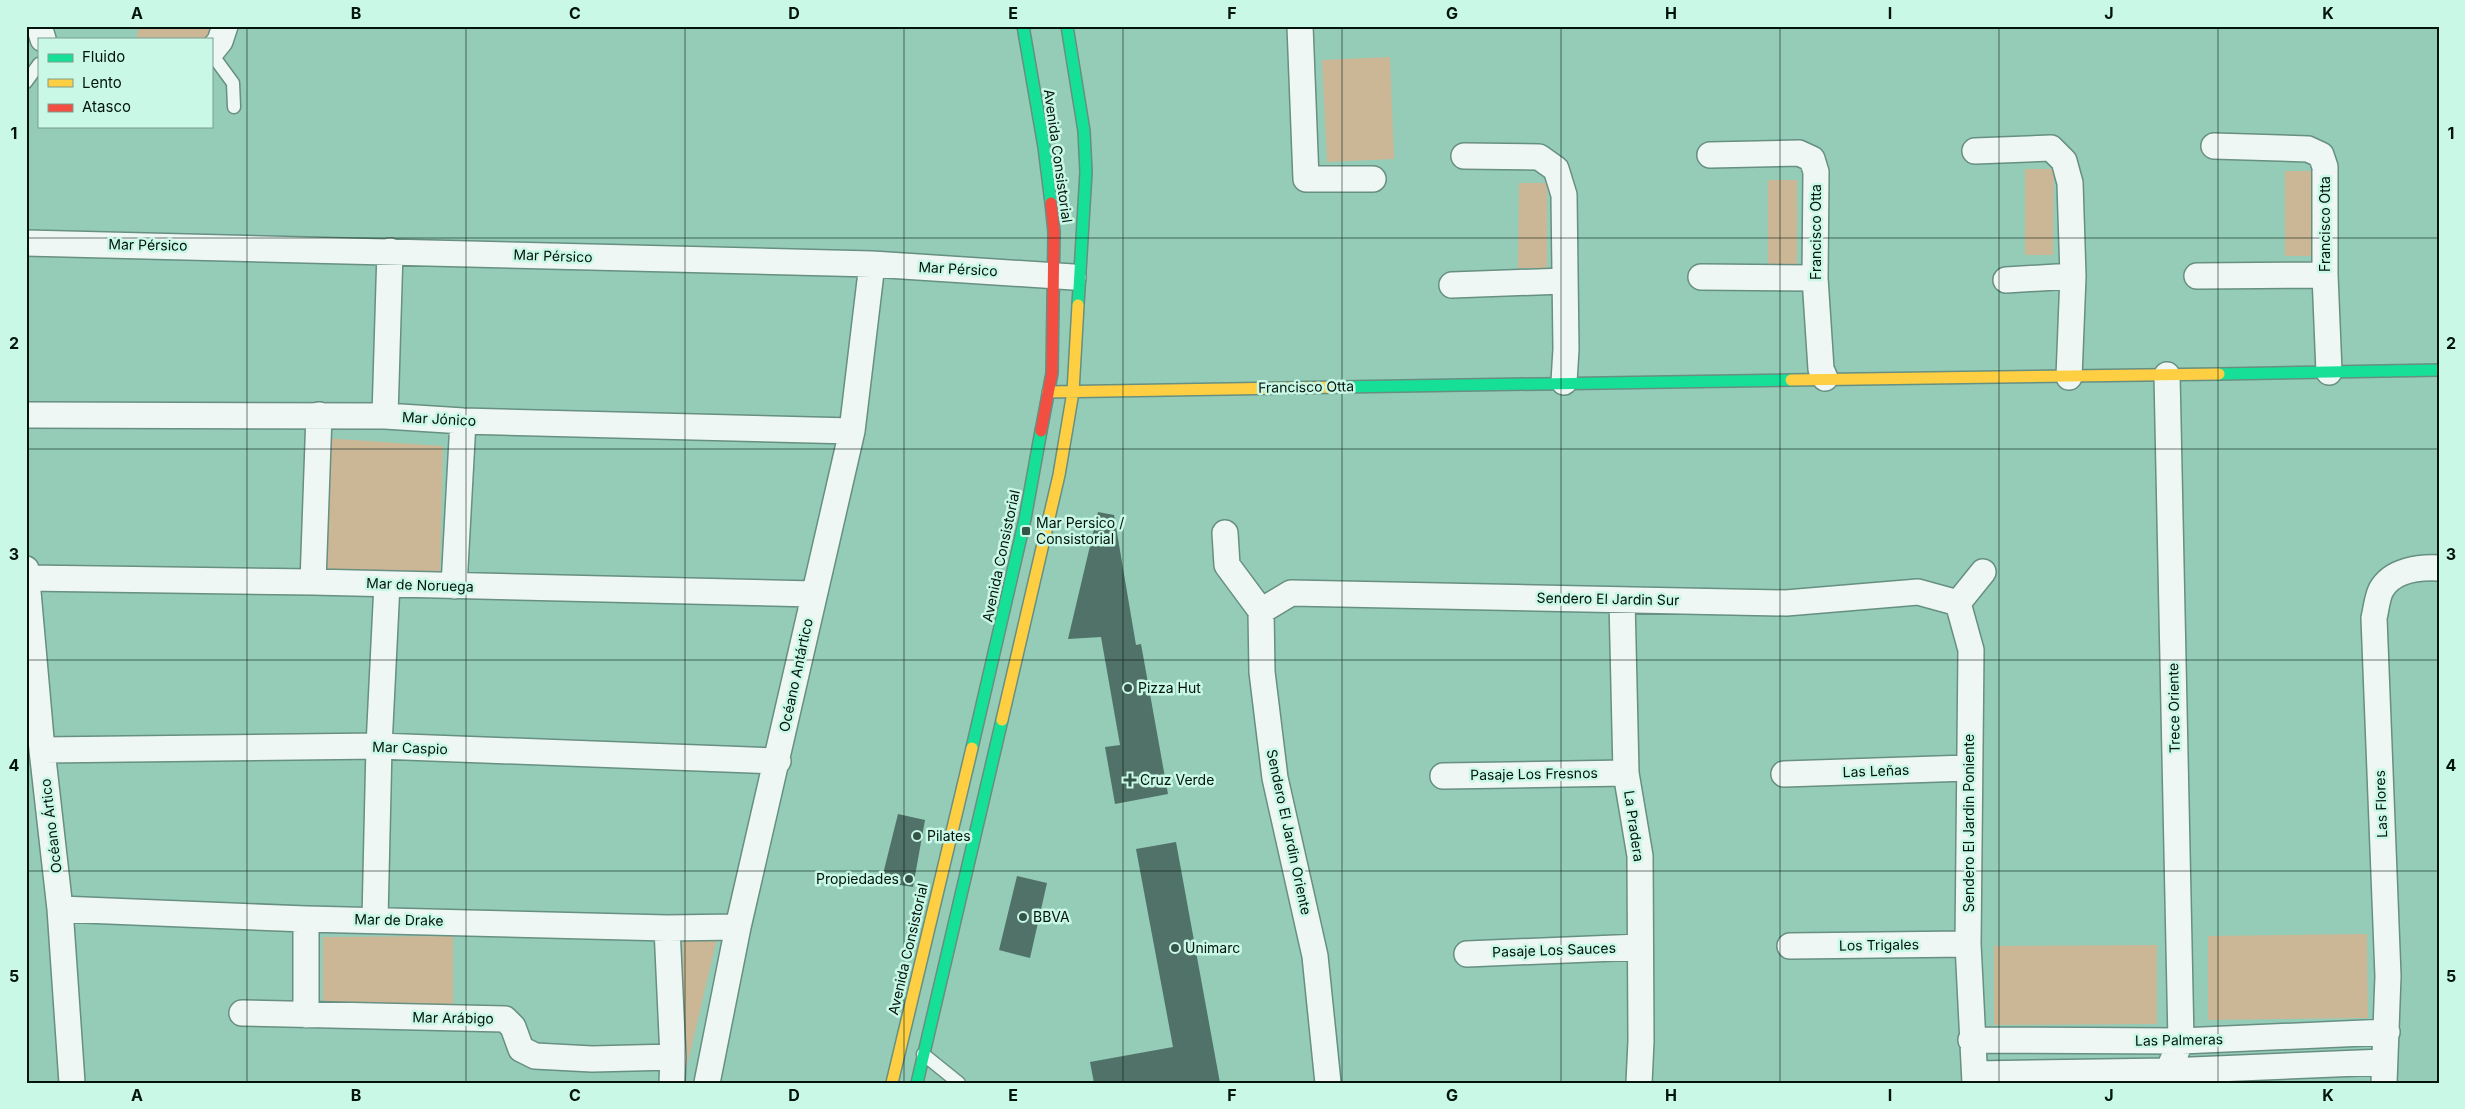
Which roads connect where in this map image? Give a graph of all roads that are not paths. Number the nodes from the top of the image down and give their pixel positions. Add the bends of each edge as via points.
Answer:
1 (39, 26) edge
2 (225, 26) edge
3 (1023, 26) edge
4 (1067, 26) edge
5 (1300, 26) edge
6 (43, 38) edge
7 (212, 51) edge
8 (212, 53) edge
9 (38, 65) edge
10 (26, 82) edge
11 (234, 107) dead end
12 (2214, 146) dead end
13 (1975, 150) dead end
14 (1710, 155) dead end
15 (1464, 156) dead end
16 (1373, 179) dead end
17 (26, 243) edge
18 (390, 251) junction
19 (872, 264) junction
20 (2325, 274) junction
21 (1054, 276) junction
22 (1701, 276) dead end
23 (2073, 276) junction
24 (2197, 276) dead end
25 (1079, 278) junction
26 (1815, 278) junction
27 (2006, 280) dead end
28 (1564, 281) junction
29 (1452, 285) dead end
30 (2439, 370) edge
31 (2329, 372) junction
32 (2167, 375) junction
33 (2069, 377) junction
34 (1825, 378) junction
35 (1564, 382) junction
36 (1048, 392) junction
37 (1073, 392) junction
38 (26, 415) edge
39 (318, 415) junction
40 (385, 416) junction
41 (463, 422) junction
42 (852, 431) junction
43 (1225, 533) dead end
44 (2439, 568) edge
45 (1982, 572) dead end
46 (27, 573) edge
47 (312, 582) junction
48 (388, 584) junction
49 (454, 586) junction
50 (814, 594) junction
51 (1622, 600) junction
52 (1958, 603) junction
53 (1262, 611) junction
54 (379, 746) junction
55 (42, 750) junction
56 (778, 761) junction
57 (1968, 768) junction
58 (1626, 773) junction
59 (1784, 774) dead end
60 (1443, 776) dead end
61 (60, 909) junction
62 (306, 919) junction
63 (375, 919) junction
64 (738, 927) junction
65 (667, 928) junction
66 (1968, 944) junction
67 (1790, 946) dead end
68 (1640, 947) junction
69 (1468, 954) dead end
70 (242, 1013) dead end
71 (306, 1015) junction
72 (2387, 1032) junction
73 (1971, 1040) junction
74 (2181, 1041) junction
75 (923, 1054) junction
76 (673, 1057) junction
77 (2384, 1072) edge
78 (2195, 1076) edge
79 (2168, 1077) edge
80 (1975, 1078) edge
81 (72, 1083) edge
82 (672, 1083) edge
83 (707, 1083) edge
84 (892, 1083) edge
85 (917, 1083) edge
86 (959, 1083) edge
87 (1328, 1083) edge
88 (1639, 1083) edge

1 - 6 street
2 - 7 street via 220,41
3 - 21 main road, Avenida Consistorial via 1050,188
4 - 25 main road, Avenida Consistorial via 1084,131 1086,164
5 - 16 street via 1306,179
8 - 11 lane via 233,83
9 - 10 lane
12 - 20 street, Francisco Otta via 2308,148 2321,155 2324,167
13 - 23 street via 2051,148 2064,161 2070,183
14 - 26 street, Francisco Otta via 1799,153 1812,159 1816,172
15 - 28 street via 1539,157 1556,169 1564,195
17 - 18 street, Mar Pérsico
18 - 19 street, Mar Pérsico
18 - 40 street
19 - 21 street, Mar Pérsico
19 - 42 street, Océano Antártico
20 - 24 street
20 - 31 street, Francisco Otta
21 - 25 street, Mar Pérsico
21 - 36 main road, Avenida Consistorial via 1052,373
22 - 26 street
23 - 27 street
23 - 33 street
25 - 37 main road, Avenida Consistorial
26 - 34 street, Francisco Otta via 1821,368
28 - 29 street
28 - 35 street
30 - 31 main road, Francisco Otta
31 - 32 main road, Francisco Otta
32 - 33 main road, Francisco Otta
32 - 74 street, Trece Oriente
33 - 34 main road, Francisco Otta
34 - 35 main road, Francisco Otta
35 - 37 main road, Francisco Otta
36 - 37 main road, Francisco Otta
36 - 84 main road, Avenida Consistorial via 1008,594
37 - 75 main road, Avenida Consistorial via 1059,475
38 - 39 street, Mar Jónico
39 - 40 street, Mar Jónico
39 - 47 street
40 - 41 street, Mar Jónico
41 - 42 street, Mar Jónico
41 - 49 street
42 - 50 street, Océano Antártico
43 - 53 street via 1227,565
44 - 72 street, Las Flores via 2400,573 2382,590 2374,618 2388,976
45 - 52 street
46 - 47 street, Mar de Noruega
46 - 55 street, Océano Ártico
47 - 48 street, Mar de Noruega
48 - 49 street, Mar de Noruega
48 - 54 street
49 - 50 street, Mar de Noruega
50 - 56 street, Océano Antártico
51 - 52 street, Sendero El Jardin Sur via 1786,603 1918,592
51 - 53 street, Sendero El Jardin Sur via 1291,593
51 - 58 street, La Pradera
52 - 57 street, Sendero El Jardin Poniente via 1971,650
53 - 87 street, Sendero El Jardin Oriente via 1262,672 1275,778 1315,956
54 - 55 street, Mar Caspio
54 - 56 street, Mar Caspio
54 - 63 street
55 - 61 street, Océano Ártico
56 - 64 street, Océano Antártico
57 - 59 street, Las Leñas
57 - 66 street, Sendero El Jardin Poniente
58 - 60 street, Pasaje Los Fresnos
58 - 68 street, La Pradera via 1640,856
61 - 62 street, Mar de Drake
61 - 81 street, Océano Ártico
62 - 63 street, Mar de Drake
62 - 71 street
63 - 65 street, Mar de Drake
64 - 65 street, Mar de Drake
64 - 83 street, Océano Antártico
65 - 76 street
66 - 67 street, Los Trigales
66 - 73 street, Sendero El Jardin Poniente
68 - 69 street, Pasaje Los Sauces
68 - 88 street, La Pradera
70 - 71 street, Mar Arábigo
71 - 76 street, Mar Arábigo via 505,1019 513,1027 521,1049 535,1056 592,1059
72 - 74 street, Las Palmeras
72 - 77 street, Las Flores
73 - 74 street, Las Palmeras
73 - 80 street, Sendero El Jardin Poniente
74 - 78 street, Trece Oriente
74 - 79 street, Trece Oriente
75 - 85 main road, Avenida Consistorial
75 - 86 lane
76 - 82 street
77 - 78 street, Las Palmeras
78 - 79 street, Las Palmeras
79 - 80 street, Las Palmeras

